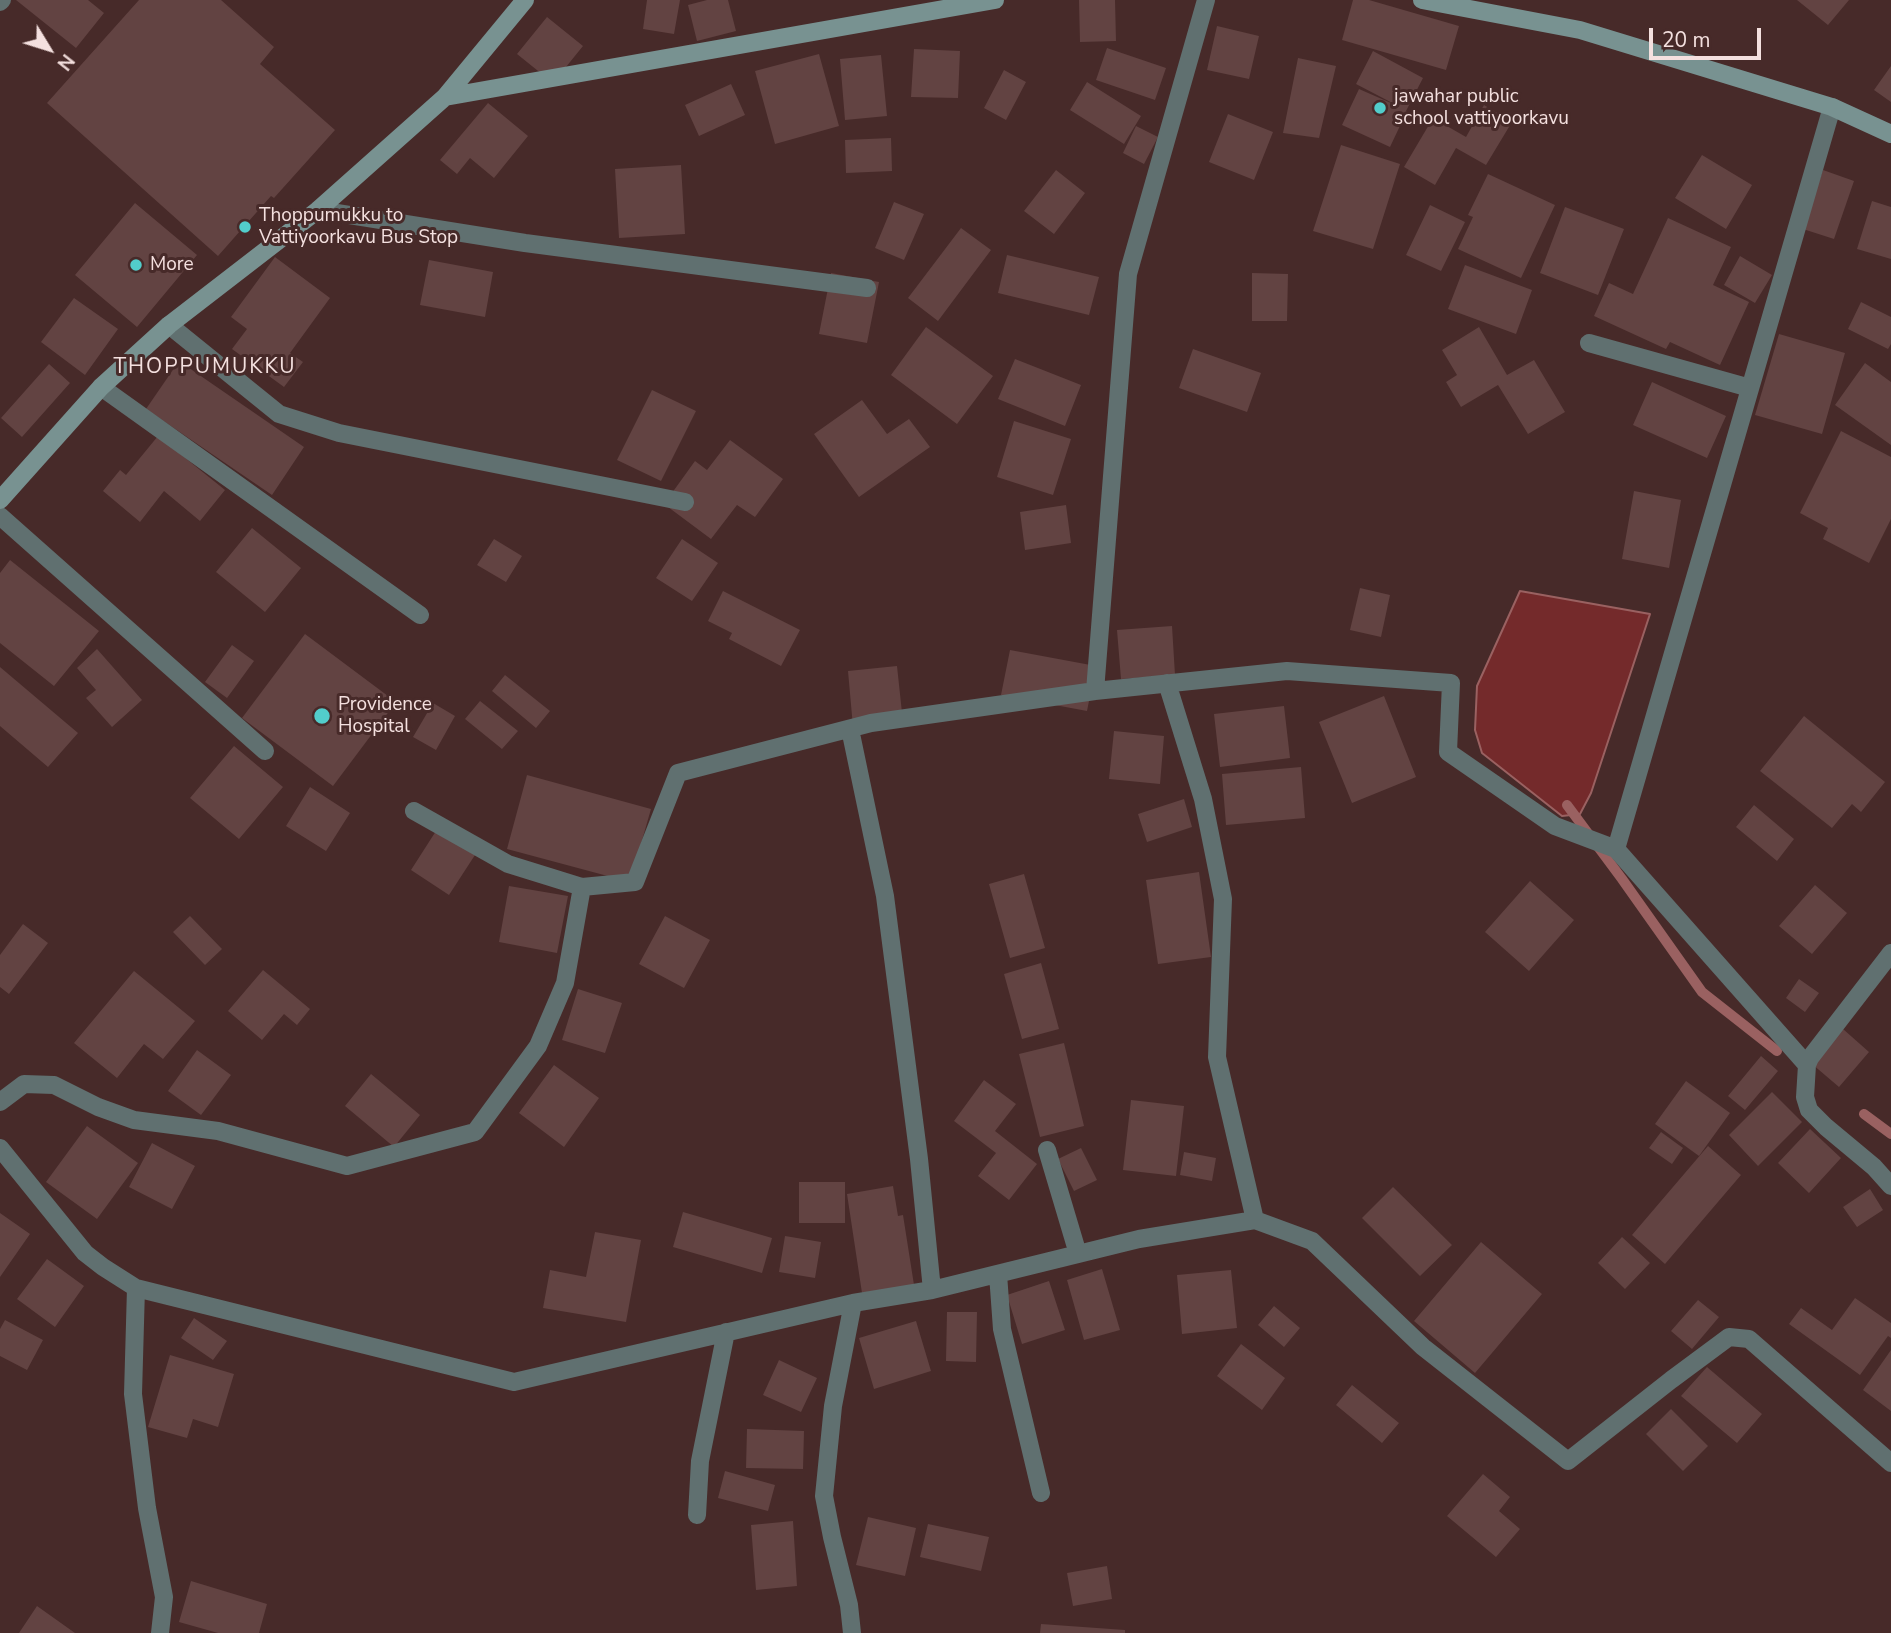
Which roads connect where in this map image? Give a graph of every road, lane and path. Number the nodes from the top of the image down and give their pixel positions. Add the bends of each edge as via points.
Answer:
1 (525, 0) edge
2 (995, 0) edge
3 (1206, 0) edge
4 (1422, 0) edge
5 (445, 97) junction
6 (1832, 107) junction
7 (1891, 134) edge
8 (318, 210) junction
9 (867, 288) dead end
10 (169, 325) junction
11 (1589, 343) dead end
12 (101, 387) junction
13 (1750, 388) junction
14 (0, 500) edge
15 (685, 502) dead end
16 (0, 516) edge
17 (420, 615) dead end
18 (1167, 683) junction
19 (1096, 691) junction
20 (850, 729) junction
21 (265, 751) dead end
22 (414, 811) dead end
23 (1614, 849) junction
24 (582, 887) junction
25 (1891, 953) edge
26 (1807, 1066) junction
27 (0, 1102) edge
28 (0, 1148) edge
29 (1047, 1150) dead end
30 (1891, 1186) edge
31 (1255, 1220) junction
32 (1078, 1254) junction
33 (998, 1274) junction
34 (136, 1288) junction
35 (932, 1290) junction
36 (853, 1303) junction
37 (726, 1332) junction
38 (1891, 1463) edge
39 (1041, 1493) dead end
40 (697, 1515) dead end
41 (160, 1633) edge
42 (852, 1633) edge

1 - 5 main road
2 - 5 main road
3 - 19 street via 1128,274
4 - 6 main road via 1580,30
5 - 8 main road
6 - 7 main road
6 - 13 street
8 - 9 street via 525,243
8 - 10 main road
10 - 12 main road
10 - 15 street via 279,414 339,433
11 - 13 street
12 - 14 main road
12 - 17 street
13 - 23 street
16 - 21 street
18 - 19 street
18 - 23 street via 1287,671 1451,683 1447,752 1558,828
18 - 31 street via 1203,799 1223,899 1217,1057
19 - 20 street
20 - 24 street via 678,773 635,882
20 - 35 street via 885,896
22 - 24 street via 508,864
23 - 26 street
24 - 27 street via 565,983 538,1046 475,1132 348,1166 218,1130 134,1120 54,1085 24,1084
25 - 26 street
26 - 30 street via 1809,1110
28 - 34 street via 85,1253
29 - 32 street
31 - 32 street
31 - 38 street via 1312,1241 1423,1347 1568,1461 1729,1337 1749,1339
32 - 33 street
33 - 35 street
33 - 39 street via 1002,1329
34 - 37 street via 514,1382
34 - 41 street via 133,1394 164,1597
35 - 36 street
36 - 37 street
36 - 42 street via 824,1496
37 - 40 street via 700,1461

